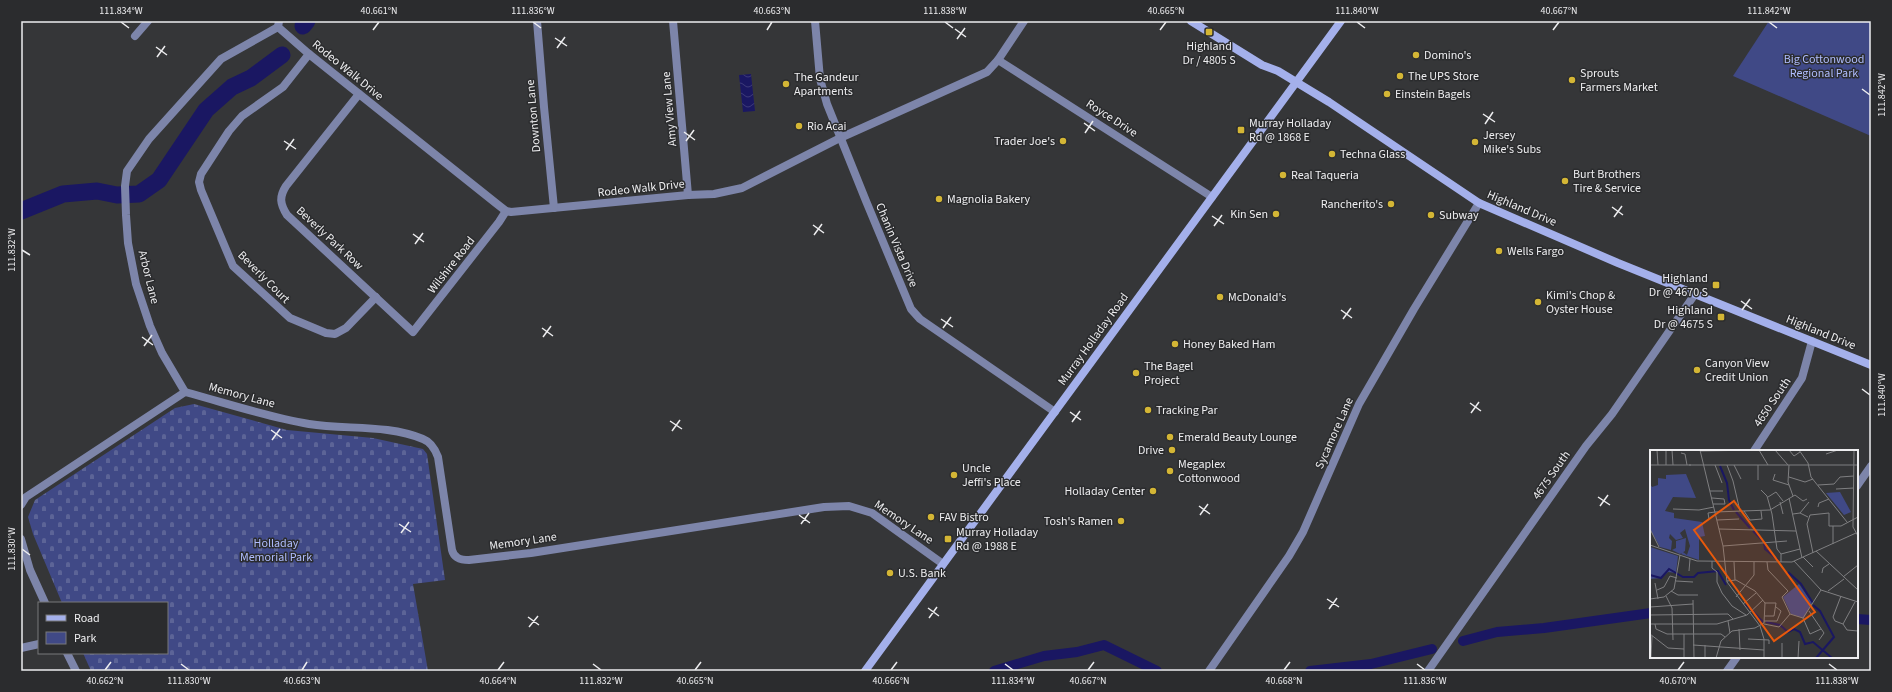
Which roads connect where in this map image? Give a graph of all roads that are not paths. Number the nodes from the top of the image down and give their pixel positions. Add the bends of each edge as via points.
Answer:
1 (148, 21) edge
2 (537, 21) edge
3 (673, 21) edge
4 (815, 21) edge
5 (1024, 21) edge
6 (1191, 21) edge
7 (1341, 21) edge
8 (278, 24) edge
9 (135, 36) dead end
10 (309, 54) junction
11 (998, 60) junction
12 (1296, 82) junction
13 (359, 94) junction
14 (840, 138) junction
15 (688, 195) junction
16 (1212, 197) junction
17 (1479, 203) junction
18 (554, 208) junction
19 (506, 211) junction
20 (1695, 294) junction
21 (376, 297) junction
22 (413, 332) joint
23 (1812, 341) junction
24 (1871, 365) edge
25 (185, 392) junction
26 (1055, 412) junction
27 (1755, 450) edge
28 (1871, 466) edge
29 (1858, 485) edge
30 (21, 505) edge
31 (21, 539) edge
32 (943, 564) junction
33 (45, 602) edge
34 (38, 644) edge
35 (21, 648) edge
36 (68, 654) edge
37 (1737, 658) edge
38 (1732, 670) edge
39 (76, 671) edge
40 (865, 671) edge
41 (1209, 671) edge
42 (1428, 671) edge

1 - 9 street
2 - 18 street, Downton Lane
3 - 15 street, Amy View Lane
4 - 14 street, Chanin Vista Drive via 820,79
5 - 11 street, Rodeo Walk Drive
6 - 12 main road, Highland Drive via 1262,65
7 - 12 main road, Murray Holladay Road
8 - 10 street, Rodeo Walk Drive
8 - 25 street, Arbor Lane via 221,59 173,110 136,155 127,171 125,206 131,261 150,326 162,353
10 - 13 street, Rodeo Walk Drive
10 - 21 street, Beverly Court via 282,87 237,121 204,170 199,182 201,190 233,266 287,316 326,333 335,334 346,328
11 - 14 street, Rodeo Walk Drive via 982,75
11 - 16 street, Royce Drive
12 - 16 main road, Murray Holladay Road
12 - 17 main road, Highland Drive
13 - 19 street, Rodeo Walk Drive
13 - 21 street, Beverly Park Row via 286,186 280,202 287,215
14 - 15 street, Rodeo Walk Drive via 742,188 714,194
14 - 26 street, Chanin Vista Drive via 911,309 920,319
15 - 18 street, Rodeo Walk Drive
16 - 26 main road, Murray Holladay Road
17 - 20 main road, Highland Drive
17 - 41 street, Sycamore Lane via 1359,404 1303,532
18 - 19 street, Rodeo Walk Drive
19 - 22 street, Wilshire Road
20 - 23 main road, Highland Drive
20 - 42 street, 4675 South
21 - 22 street, Beverly Park Row
23 - 24 main road, Highland Drive
23 - 27 street, 4650 South via 1802,378
25 - 30 street via 26,497
25 - 32 street, Memory Lane via 308,424 381,429 427,440 434,447 438,457 452,550 458,559 524,554 842,506 872,513
26 - 32 main road, Murray Holladay Road
28 - 29 street
31 - 33 street via 30,570
32 - 40 main road, Murray Holladay Road
34 - 35 street
36 - 39 street
37 - 38 street

